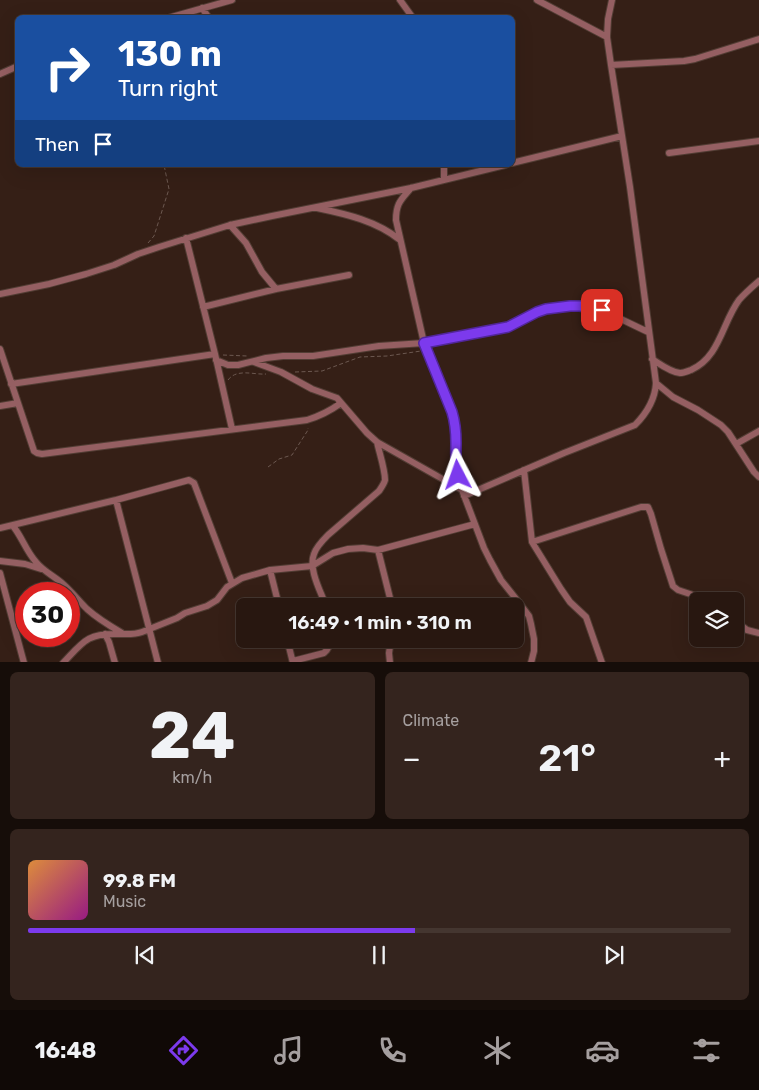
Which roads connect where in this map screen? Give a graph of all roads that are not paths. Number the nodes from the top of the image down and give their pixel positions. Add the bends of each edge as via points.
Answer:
1 (232, 0) edge
2 (400, 0) edge
3 (537, 0) edge
4 (612, 0) edge
5 (202, 8) junction
6 (178, 15) edge
7 (207, 15) edge
8 (411, 15) edge
9 (607, 37) junction
10 (759, 39) edge
11 (611, 65) junction
12 (15, 67) edge
13 (0, 74) edge
14 (622, 136) junction
15 (759, 140) edge
16 (669, 153) dead end
17 (515, 162) edge
18 (444, 167) edge
19 (497, 167) edge
20 (444, 180) junction
21 (412, 188) junction
22 (314, 207) junction
23 (230, 225) junction
24 (186, 238) junction
25 (400, 240) junction
26 (348, 275) dead end
27 (759, 281) edge
28 (276, 289) junction
29 (0, 294) edge
30 (203, 308) junction
31 (648, 332) junction
32 (424, 343) junction
33 (0, 349) edge
34 (215, 357) junction
35 (652, 359) junction
36 (253, 362) junction
37 (3, 370) edge
38 (656, 383) junction
39 (12, 384) junction
40 (18, 403) junction
41 (341, 403) junction
42 (0, 406) edge
43 (232, 429) junction
44 (759, 431) edge
45 (377, 442) junction
46 (736, 444) junction
47 (524, 470) junction
48 (759, 476) edge
49 (463, 493) junction
50 (116, 500) junction
51 (475, 524) junction
52 (13, 526) junction
53 (0, 528) edge
54 (532, 542) junction
55 (378, 550) junction
56 (0, 561) edge
57 (312, 566) junction
58 (43, 569) junction
59 (270, 570) junction
60 (0, 573) edge
61 (232, 583) junction
62 (689, 594) edge
63 (277, 598) edge
64 (323, 598) edge
65 (390, 598) edge
66 (744, 628) edge
67 (150, 629) junction
68 (105, 634) junction
69 (123, 634) junction
70 (759, 634) edge
71 (289, 648) edge
72 (329, 648) edge
73 (389, 648) edge
74 (24, 662) edge
75 (63, 662) edge
76 (115, 662) edge
77 (158, 662) edge
78 (293, 662) edge
79 (390, 662) edge
80 (531, 662) edge
81 (602, 662) edge

1 - 5 street
2 - 8 street
3 - 9 street
4 - 9 street
5 - 6 street
5 - 7 street
9 - 11 street
10 - 11 street via 684,61
11 - 14 street
12 - 13 street
14 - 17 street
14 - 31 street
15 - 16 street
18 - 20 street
19 - 20 street
20 - 21 street
21 - 22 street
21 - 25 street via 397,207
22 - 23 street
22 - 25 street via 376,225
23 - 24 street
23 - 28 street via 246,242 262,272
24 - 29 street via 86,274
24 - 30 street
25 - 32 street
26 - 28 street
27 - 35 street via 739,301 716,346 699,366 680,373
28 - 30 street
30 - 34 street
31 - 32 street via 602,310 570,306 537,312 508,327
31 - 35 street
32 - 36 street via 313,356 283,356
32 - 49 street via 452,412 456,432 456,468
33 - 37 street
34 - 36 street via 228,365
34 - 39 street
34 - 43 street
35 - 38 street
36 - 41 street via 337,398
37 - 39 street
38 - 46 street via 673,397 722,425
38 - 47 street via 648,409 635,425
39 - 40 street
40 - 42 street
40 - 43 street via 37,453
41 - 43 street via 307,420
41 - 45 street
44 - 46 street
45 - 49 street
45 - 57 street via 384,471 383,485 322,542 314,553
46 - 48 street
47 - 49 street
47 - 54 street
49 - 51 street
50 - 52 street
50 - 61 street via 192,481
50 - 67 street
51 - 55 street
51 - 80 street via 501,580 529,616 534,639
52 - 53 street
52 - 58 street via 35,562
54 - 62 street via 648,506 672,586
54 - 81 street via 570,602 586,617
55 - 57 street via 348,549
55 - 65 street
56 - 58 street
57 - 59 street
57 - 64 street
58 - 69 street via 70,590 97,618
59 - 61 street
59 - 63 street
60 - 74 street
61 - 67 street via 217,600
66 - 70 street
67 - 69 street
67 - 77 street
68 - 69 street
68 - 75 street via 88,638
68 - 76 street
71 - 78 street
72 - 78 street via 324,653
73 - 79 street

